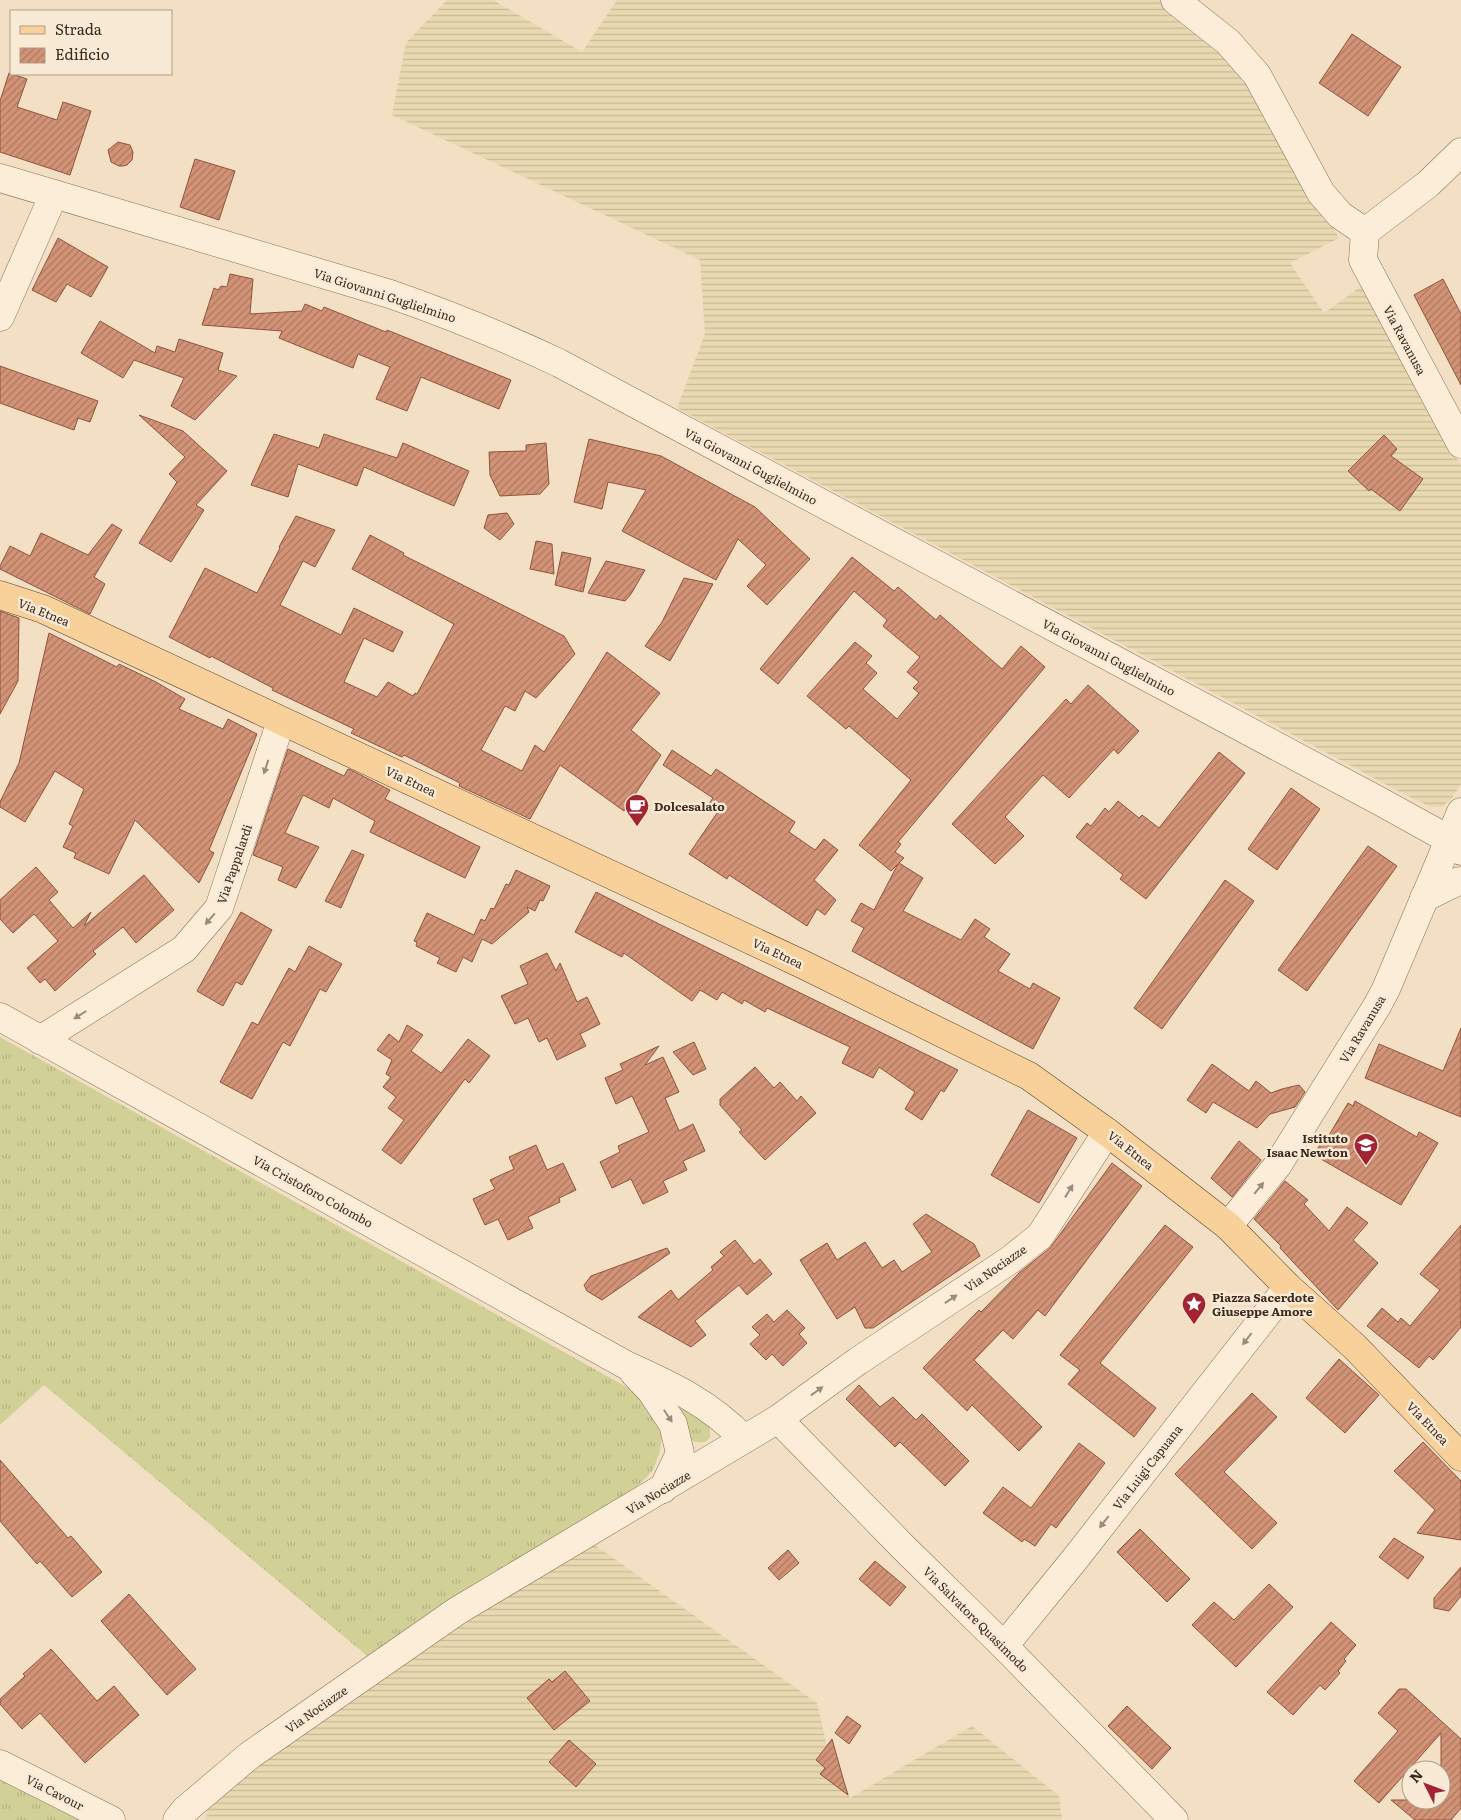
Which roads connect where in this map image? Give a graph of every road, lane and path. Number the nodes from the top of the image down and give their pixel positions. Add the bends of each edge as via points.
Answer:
1 (1175, 0) edge
2 (1461, 152) edge
3 (0, 178) edge
4 (54, 194) junction
5 (1365, 232) junction
6 (0, 317) edge
7 (1461, 444) edge
8 (0, 595) edge
9 (281, 721) junction
10 (1461, 812) edge
11 (1454, 847) edge
12 (1461, 882) edge
13 (1424, 898) junction
14 (0, 1017) edge
15 (40, 1040) junction
16 (1107, 1132) junction
17 (1228, 1226) junction
18 (1288, 1287) junction
19 (626, 1365) junction
20 (778, 1419) junction
21 (744, 1439) junction
22 (680, 1454) junction
23 (1461, 1457) edge
24 (705, 1463) junction
25 (663, 1489) junction
26 (1004, 1646) junction
27 (0, 1764) edge
28 (111, 1820) edge
29 (177, 1820) edge
30 (1174, 1820) edge

1 - 5 street via 1228,42 1257,75 1321,193 1340,215
2 - 5 street via 1428,184
3 - 4 street, Via Giovanni Guglielmino
4 - 6 street
4 - 11 street, Via Giovanni Guglielmino via 390,294 512,341 559,363 1383,803 1434,831
5 - 7 street, Via Ravanusa via 1363,260
8 - 9 main road, Via Etnea via 44,610
9 -> 15 street, Via Pappalardi via 219,908 184,949
9 - 16 main road, Via Etnea via 1008,1064 1030,1076
10 - 11 street, Via Ravanusa
11 - 13 street, Via Ravanusa
12 - 13 street
17 -> 13 street, Via Ravanusa via 1277,1166 1337,1071 1386,989
14 - 15 street, Via Cristoforo Colombo
15 - 19 street, Via Cristoforo Colombo
16 - 17 main road, Via Etnea
20 -> 16 street, Via Nociazze via 1040,1236
17 - 18 main road, Via Etnea
18 - 23 main road, Via Etnea via 1356,1347
18 -> 26 street, Via Luigi Capuana
19 - 21 street via 678,1388 712,1410
19 -> 22 street via 651,1391 673,1424
20 - 21 street, Via Nociazze
20 - 26 street, Via Salvatore Quasimodo
21 - 24 street, Via Nociazze
22 - 24 street
22 - 25 street
24 - 25 street, Via Nociazze
25 - 29 street, Via Nociazze via 457,1611 250,1755
26 - 30 street, Via Salvatore Quasimodo
27 - 28 street, Via Cavour

